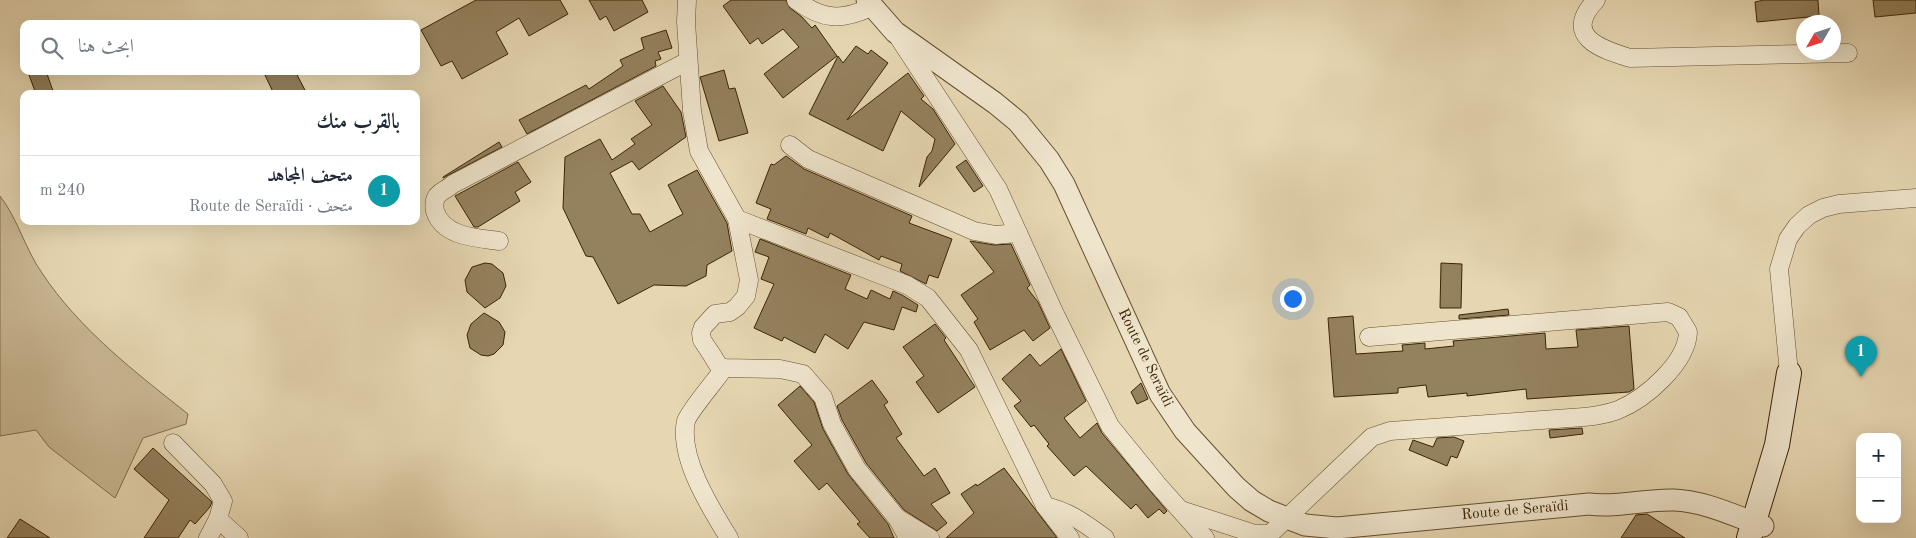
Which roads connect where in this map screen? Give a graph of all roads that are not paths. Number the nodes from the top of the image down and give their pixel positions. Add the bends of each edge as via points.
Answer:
1 (687, 0) edge
2 (796, 0) edge
3 (1596, 0) edge
4 (869, 3) edge
5 (896, 32) junction
6 (1848, 53) dead end
7 (688, 61) junction
8 (790, 145) dead end
9 (1916, 198) edge
10 (737, 219) junction
11 (1018, 234) junction
12 (499, 241) dead end
13 (1368, 337) dead end
14 (724, 368) junction
15 (1789, 373) joint
16 (173, 443) dead end
17 (1045, 506) junction
18 (1181, 510) junction
19 (897, 518) junction
20 (218, 519) junction
21 (1287, 519) junction
22 (1758, 525) edge
23 (208, 538) edge
24 (239, 538) edge
25 (729, 538) edge
26 (908, 538) edge
27 (930, 538) edge
28 (1070, 538) edge
29 (1105, 538) edge
30 (1205, 538) edge

1 - 7 street
2 - 4 street via 807,9 831,17 852,16
3 - 6 street via 1584,21 1589,40 1598,48 1630,58
4 - 5 street, Route de Seraïdi
5 - 11 street via 998,190
5 - 21 street, Route de Seraïdi via 995,102 1035,141 1064,184 1150,375 1172,413 1236,487 1252,501
7 - 10 street via 699,151
7 - 12 street via 453,184 437,196 434,207 437,218 451,230 468,237
8 - 11 street via 808,159 974,231
9 - 15 street via 1823,208 1809,215 1788,239 1779,269
10 - 14 street via 749,287 737,307 730,312 715,314 701,333 718,365
10 - 17 street via 907,285 928,298 969,350
11 - 18 street via 1110,426
13 - 21 street via 1668,312 1679,317 1688,332 1682,355 1673,367 1640,397 1618,410 1584,417 1381,433 1364,443
14 - 19 street via 780,369 803,374 823,397 832,424 857,469
14 - 25 street via 686,420 686,448 695,474
15 - 22 main road via 1789,436
16 - 20 street via 220,495 223,501
17 - 28 street
17 - 29 street via 1075,517
18 - 21 street via 1263,535 1276,530
18 - 30 street
19 - 26 street
19 - 27 street
20 - 23 street
20 - 24 street
21 - 22 street, Route de Seraïdi via 1305,525 1337,528 1588,504 1607,498 1679,490 1696,493

